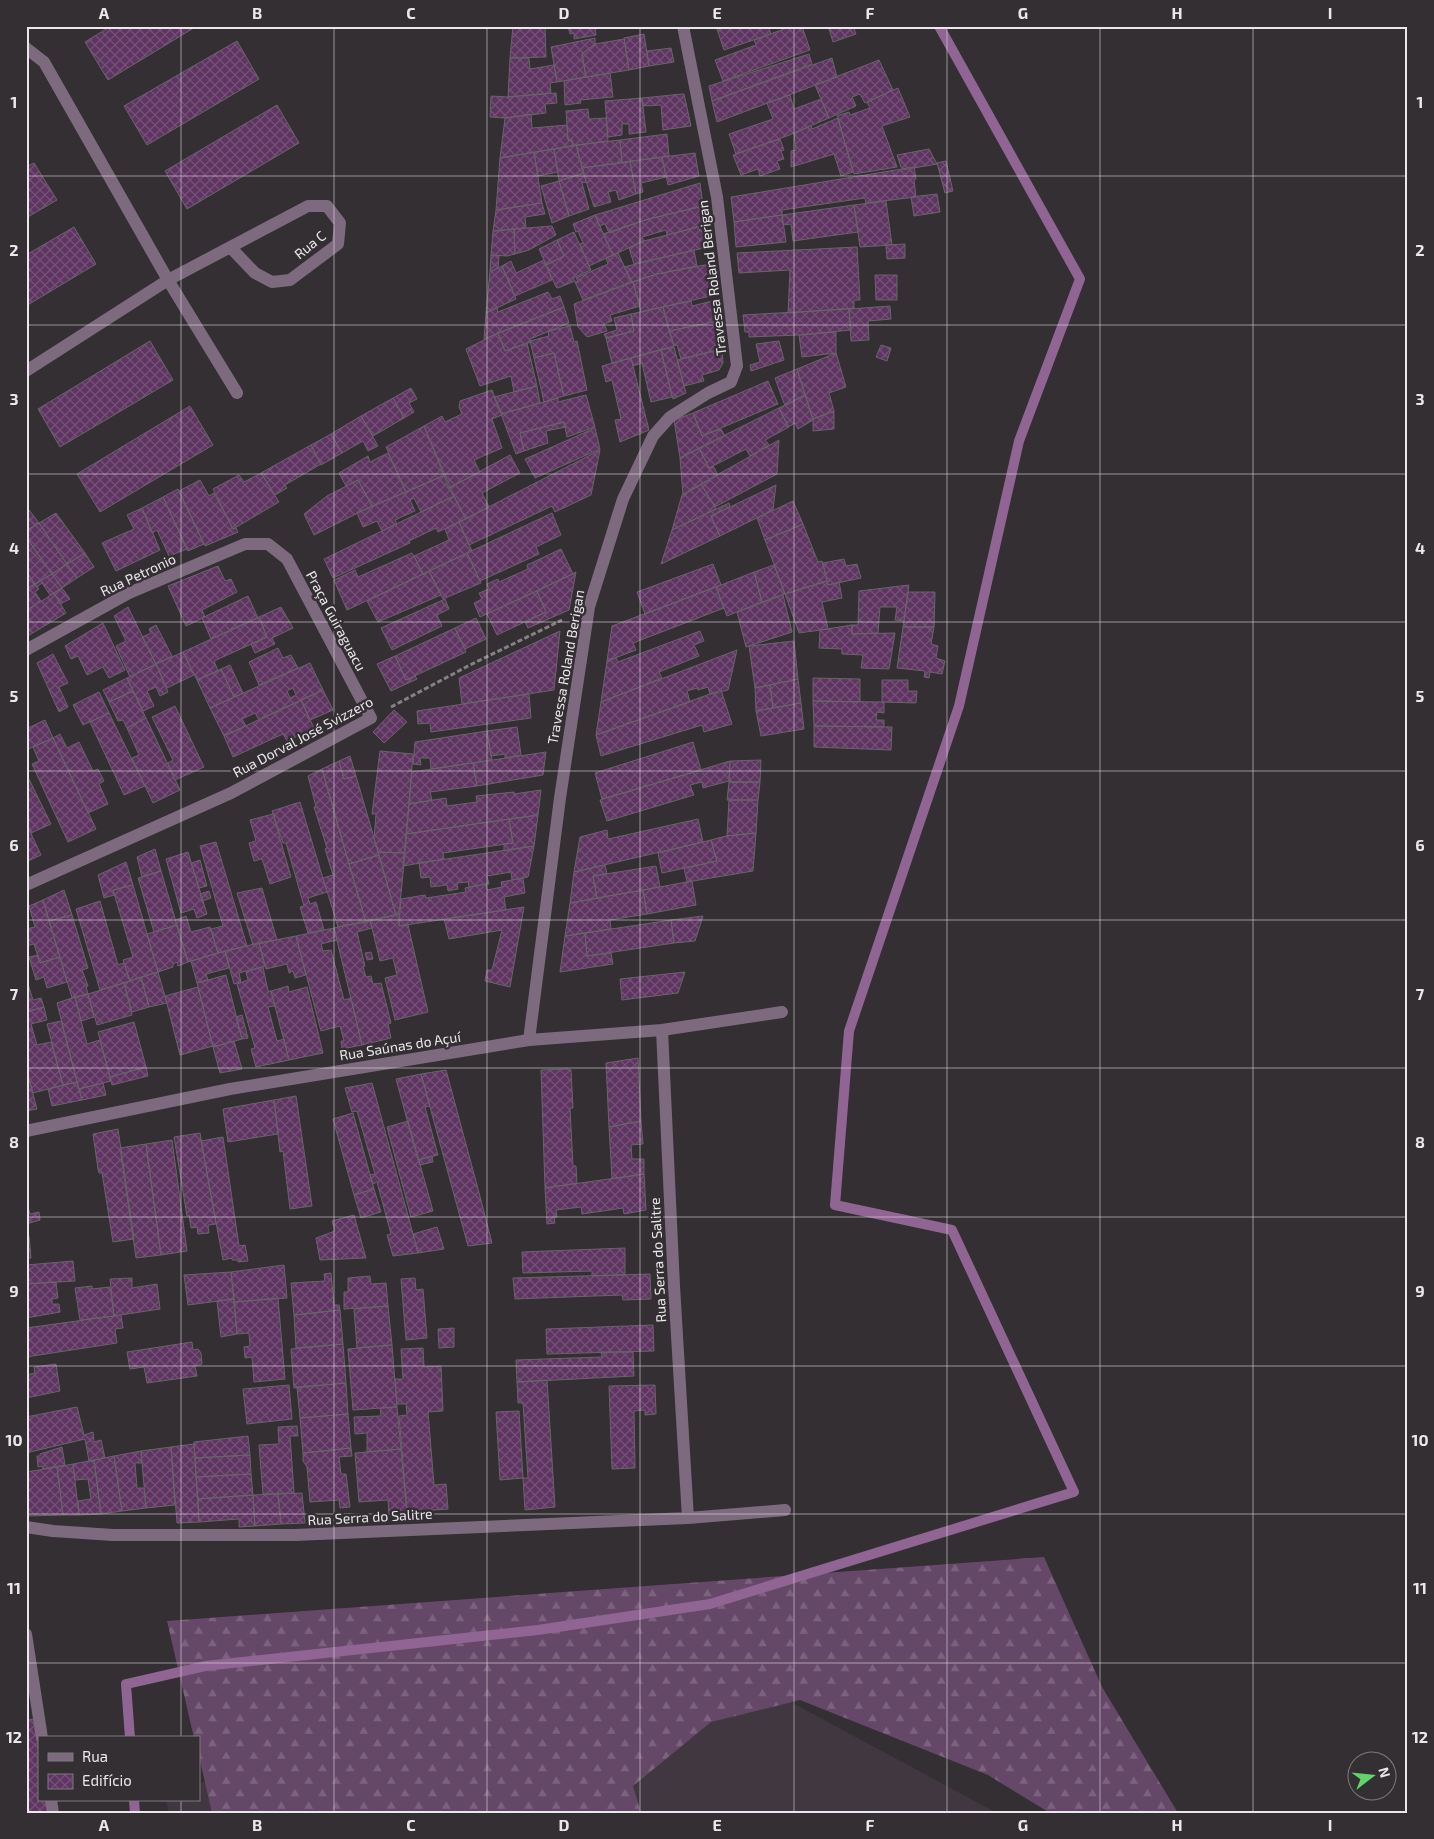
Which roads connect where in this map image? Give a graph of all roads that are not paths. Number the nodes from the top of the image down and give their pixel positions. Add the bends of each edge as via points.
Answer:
1 (683, 26) edge
2 (26, 48) edge
3 (230, 247) junction
4 (168, 280) junction
5 (26, 371) edge
6 (237, 393) dead end
7 (268, 544) joint
8 (26, 650) edge
9 (371, 718) joint
10 (26, 885) edge
11 (782, 1012) dead end
12 (662, 1030) junction
13 (529, 1040) junction
14 (26, 1131) edge
15 (784, 1510) dead end
16 (688, 1518) junction
17 (26, 1527) edge
18 (26, 1634) edge
19 (42, 1736) edge

1 - 13 street, Travessa Roland Berigan via 717,197 737,366 731,382 670,416 653,436 623,499 589,607 560,798
2 - 4 street via 44,62
3 - 3 street, Rua C via 308,206 327,206 340,223 338,244 290,280 272,282 255,273
3 - 4 street, Rua C
4 - 5 street, Rua C
4 - 6 street
7 - 8 street, Rua Petronio via 245,544 129,593
7 - 9 street, Praça Guiraguacu via 286,559
9 - 10 street, Rua Dorval José Svizzero via 231,793
11 - 12 street, Rua Saúnas do Açuí
12 - 13 street, Rua Saúnas do Açuí
12 - 16 street, Rua Serra do Salitre
13 - 14 street, Rua Saúnas do Açuí via 230,1089
15 - 16 street, Rua Serra do Salitre
16 - 17 street, Rua Serra do Salitre via 295,1535 113,1535 53,1532
18 - 19 street

